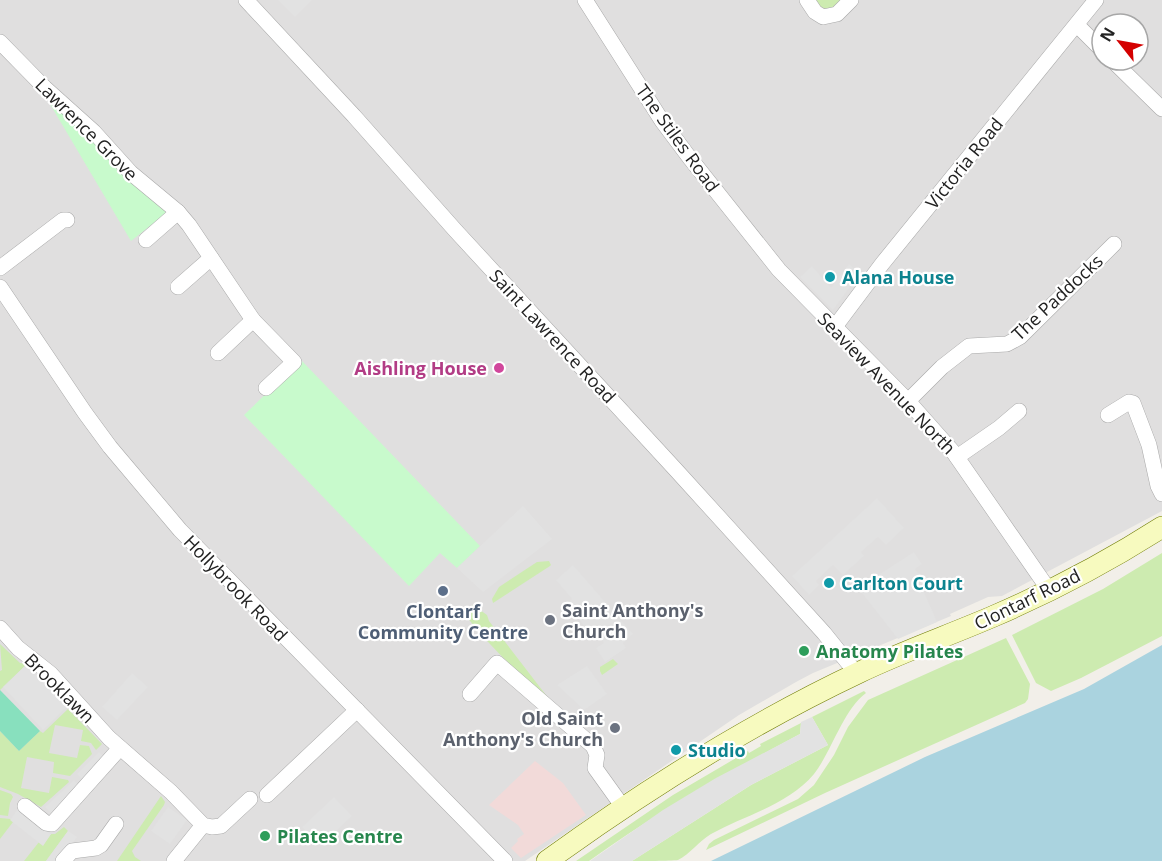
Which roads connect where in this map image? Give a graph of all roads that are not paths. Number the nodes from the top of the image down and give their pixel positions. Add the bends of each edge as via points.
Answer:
1 (246, 0) edge
2 (585, 0) edge
3 (807, 0) edge
4 (850, 0) edge
5 (1096, 0) edge
6 (1077, 25) junction
7 (1090, 38) edge
8 (0, 42) edge
9 (1124, 72) edge
10 (1162, 109) edge
11 (178, 212) junction
12 (67, 220) dead end
13 (146, 240) dead end
14 (1114, 244) dead end
15 (211, 258) junction
16 (0, 268) edge
17 (779, 270) joint
18 (0, 287) edge
19 (178, 287) dead end
20 (253, 320) junction
21 (834, 328) junction
22 (218, 353) dead end
23 (266, 388) dead end
24 (908, 401) junction
25 (1019, 411) dead end
26 (1108, 415) dead end
27 (957, 457) junction
28 (1162, 494) edge
29 (1162, 527) edge
30 (1049, 590) junction
31 (0, 628) edge
32 (857, 674) junction
33 (470, 694) dead end
34 (357, 710) junction
35 (120, 748) junction
36 (267, 795) dead end
37 (250, 799) dead end
38 (25, 806) dead end
39 (623, 807) junction
40 (116, 824) dead end
41 (203, 825) junction
42 (63, 861) edge
43 (174, 861) edge
44 (505, 861) edge
45 (546, 861) edge

1 - 32 street, Saint Lawrence Road via 824,633
2 - 17 street, The Stiles Road via 662,121
3 - 4 street via 814,12 823,17 837,14
5 - 6 street, Victoria Road
6 - 7 street
6 - 21 street, Victoria Road
8 - 11 street, Lawrence Grove via 131,173
9 - 10 street
11 - 13 street
11 - 15 street, Lawrence Grove
12 - 16 street
14 - 24 street, The Paddocks via 1020,337 1006,344 976,345 962,350
15 - 19 street
15 - 20 street, Lawrence Grove
17 - 21 street, Seaview Avenue North
18 - 34 street, Hollybrook Road via 85,413 152,497
20 - 22 street
20 - 23 street, Lawrence Grove via 294,362
21 - 24 street, Seaview Avenue North
24 - 27 street, Seaview Avenue North
25 - 27 street
26 - 28 street via 1133,403
27 - 30 street, Seaview Avenue North
29 - 30 main road, Clontarf Road
30 - 32 main road, Clontarf Road
31 - 35 street, Brooklawn via 51,674
32 - 39 main road, Clontarf Road via 739,736
33 - 39 street via 497,663 593,746 597,755 595,768
34 - 36 street
34 - 44 street, Hollybrook Road
35 - 38 street via 52,824
35 - 41 street, Brooklawn
37 - 41 street via 221,826
39 - 45 main road, Clontarf Road
40 - 42 street via 96,848 72,851
41 - 43 street

